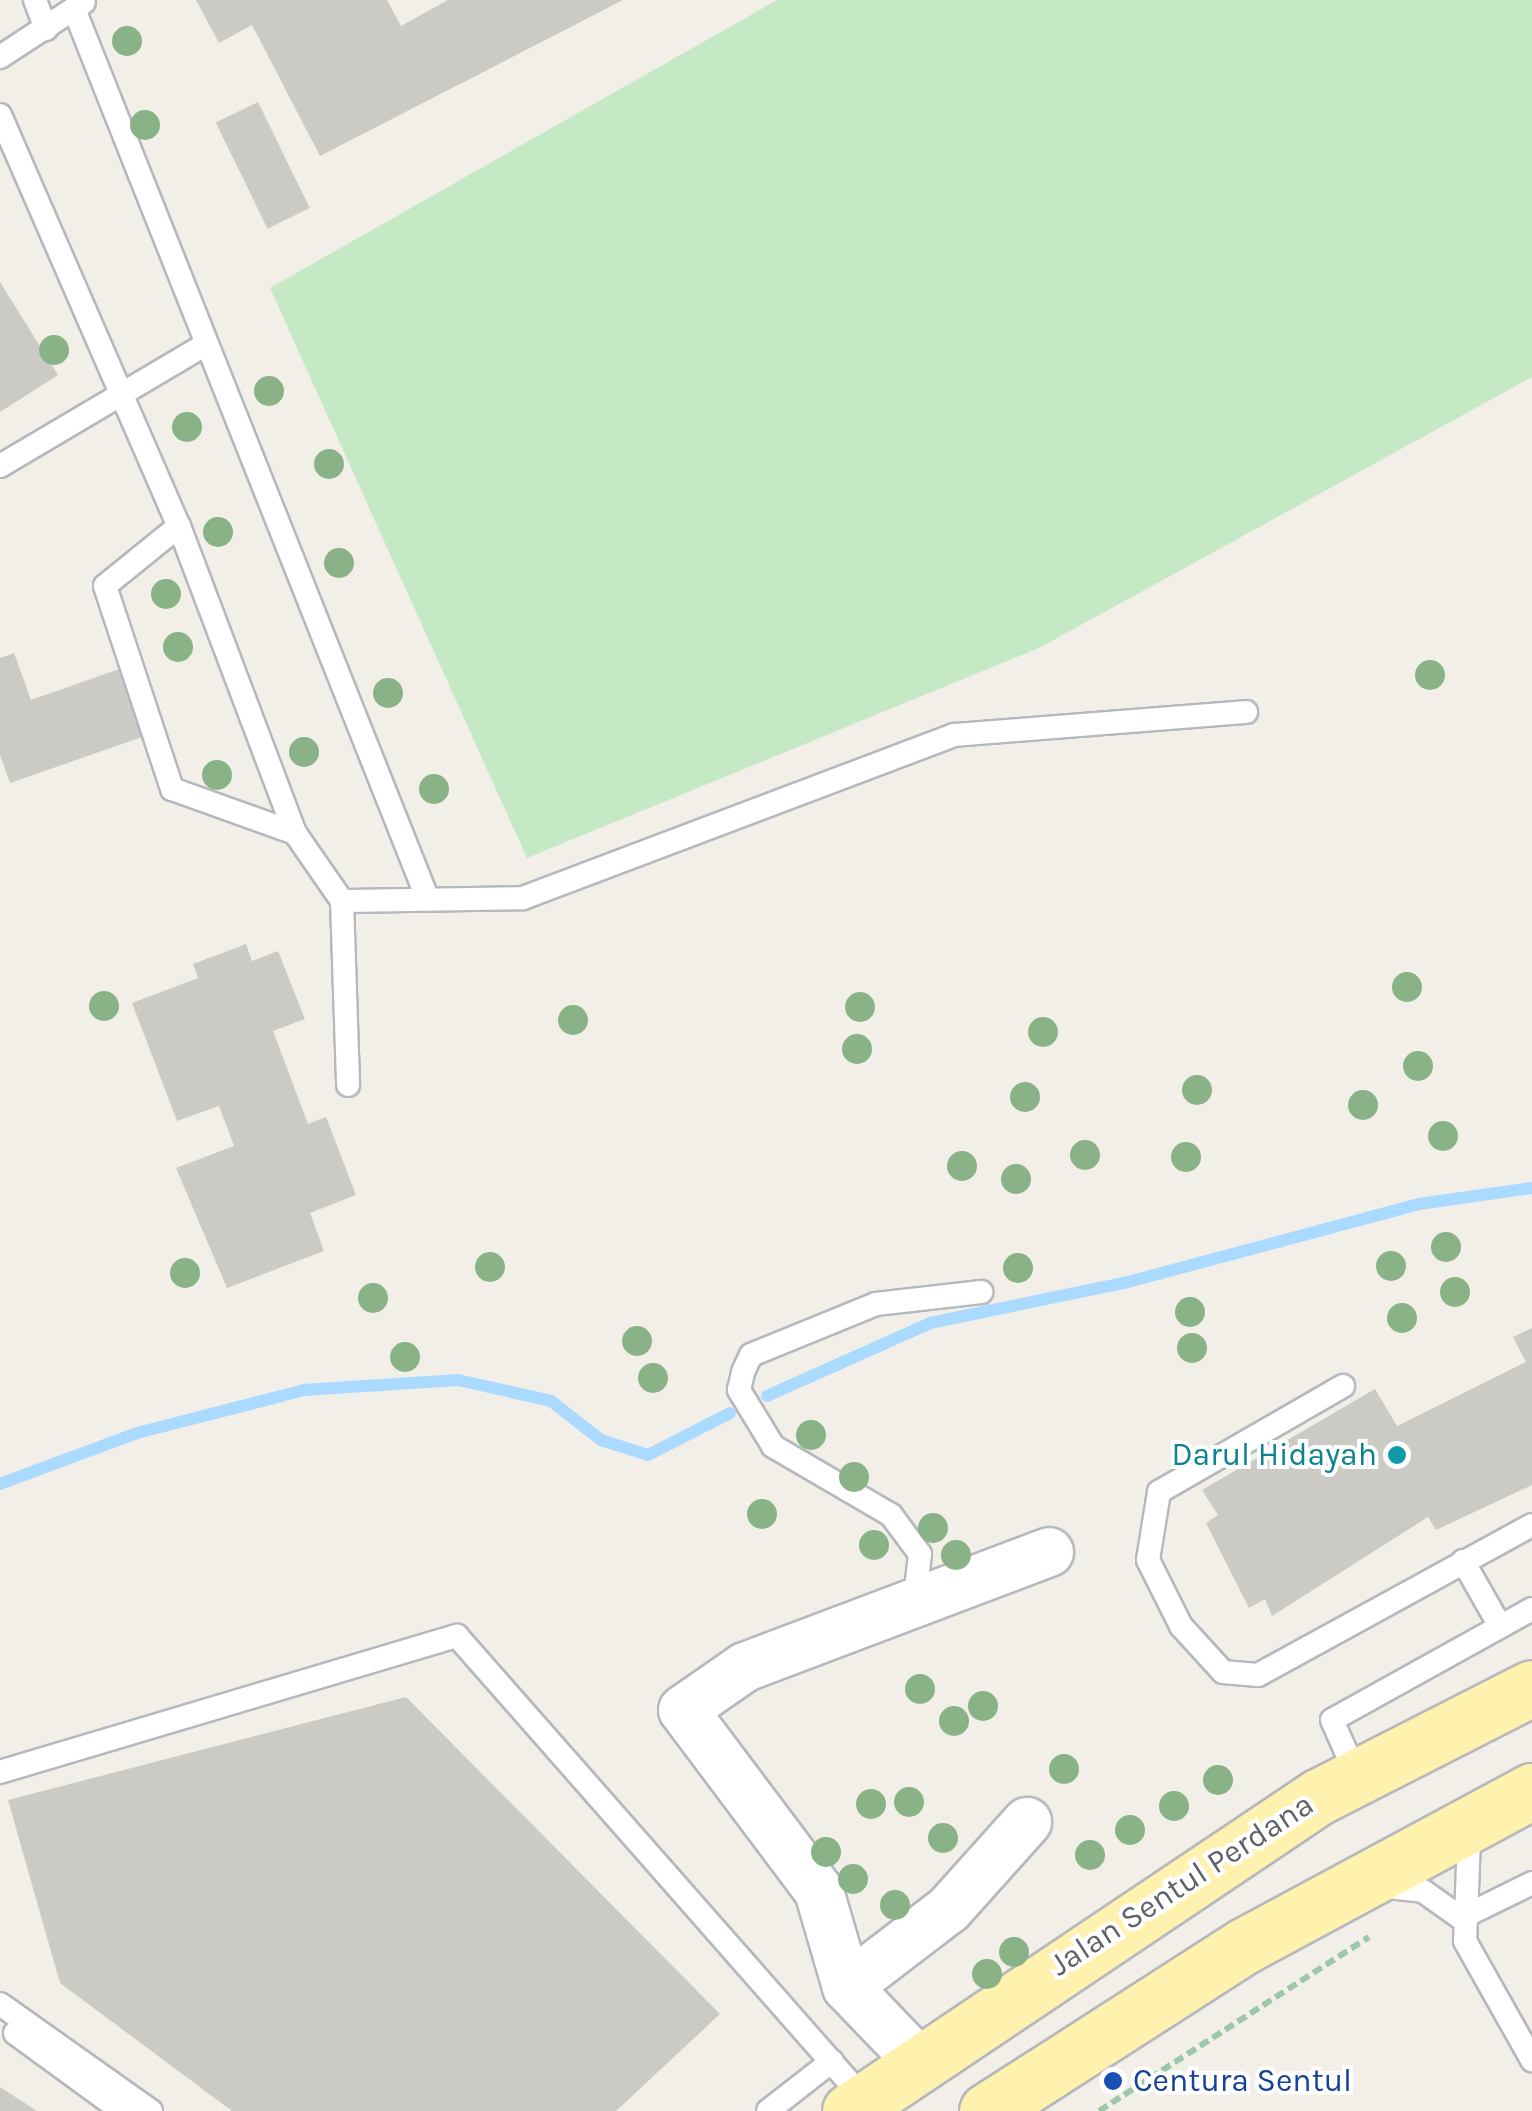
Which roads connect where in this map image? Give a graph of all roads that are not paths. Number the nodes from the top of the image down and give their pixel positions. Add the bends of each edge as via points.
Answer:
1 (35, 0) edge
2 (81, 4) edge
3 (46, 29) junction
4 (0, 56) edge
5 (0, 115) edge
6 (203, 346) junction
7 (121, 393) junction
8 (0, 466) edge
9 (179, 526) junction
10 (1246, 712) dead end
11 (295, 833) junction
12 (426, 895) junction
13 (342, 901) junction
14 (348, 1085) dead end
15 (981, 1292) dead end
16 (1343, 1386) dead end
17 (1530, 1530) edge
18 (1049, 1552) dead end
19 (1462, 1560) junction
20 (916, 1598) junction
21 (1532, 1608) edge
22 (1500, 1626) junction
23 (1532, 1688) edge
24 (0, 1772) edge
25 (1356, 1774) junction
26 (1515, 1800) edge
27 (1027, 1822) dead end
28 (1532, 1883) edge
29 (1350, 1886) junction
30 (1460, 1918) junction
31 (1048, 1971) junction
32 (847, 1987) junction
33 (0, 2004) edge
34 (0, 2022) edge
35 (917, 2060) junction
36 (1532, 2060) edge
37 (855, 2096) edge
38 (1000, 2100) edge
39 (122, 2111) edge
40 (151, 2111) edge
41 (768, 2111) edge

1 - 3 lane
2 - 3 lane
2 - 6 lane
3 - 4 lane
5 - 7 lane
6 - 7 lane
6 - 12 lane
7 - 8 lane
7 - 9 lane
9 - 11 lane
9 - 11 lane via 104,586 172,788
10 - 12 lane via 954,735 523,898
11 - 13 lane
12 - 13 lane via 403,906
13 - 14 lane
15 - 20 lane via 876,1304 751,1354 739,1390 774,1446 891,1515 920,1554
16 - 19 lane via 1158,1492 1148,1560 1180,1626 1223,1672 1258,1675
17 - 19 lane
18 - 20 street
19 - 22 lane
20 - 32 street via 744,1667 683,1710 819,1891
21 - 22 lane
22 - 25 lane via 1332,1720
23 - 25 main road, Jalan Sentul Perdana
24 - 37 lane via 457,1636
25 - 31 main road, Jalan Sentul Perdana
26 - 29 main road
26 - 30 lane via 1470,1840
27 - 32 street via 949,1909
28 - 30 lane
29 - 30 lane via 1423,1891
29 - 38 main road
30 - 36 lane
31 - 35 main road, Jalan Sentul Perdana
31 - 38 main road via 994,2031
32 - 35 street
33 - 40 lane
34 - 39 lane
35 - 37 main road, Jalan Sentul Perdana
37 - 38 main road via 946,2061
37 - 41 lane

